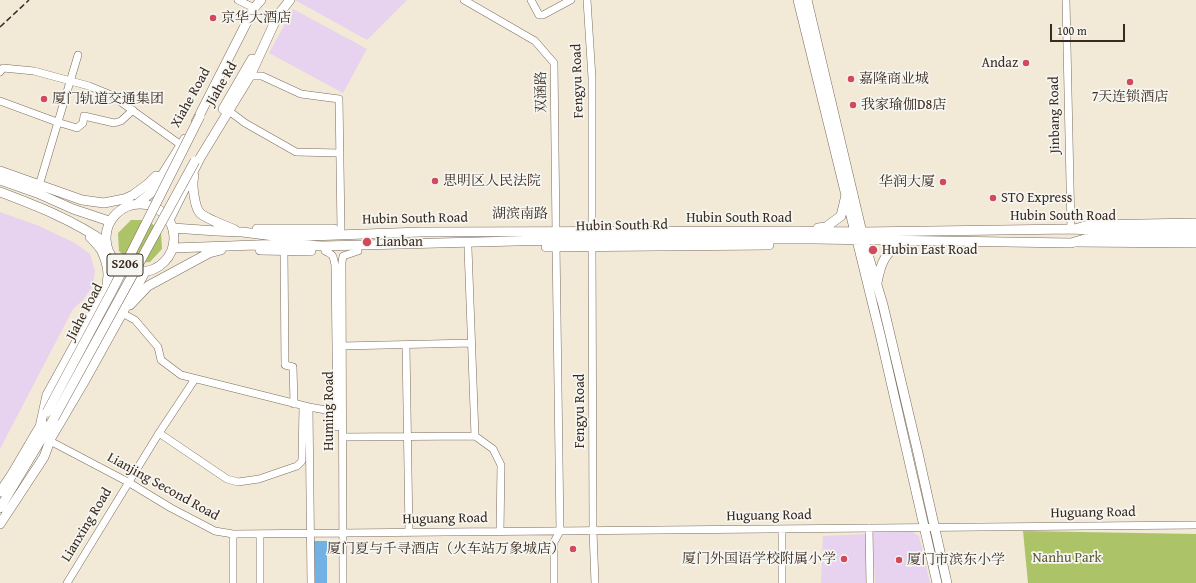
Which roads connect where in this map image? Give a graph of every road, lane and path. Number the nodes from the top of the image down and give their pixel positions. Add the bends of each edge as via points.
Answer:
1 (238, 0) edge
2 (261, 0) edge
3 (290, 0) edge
4 (464, 0) edge
5 (531, 0) edge
6 (571, 0) edge
7 (587, 0) edge
8 (798, 0) edge
9 (807, 0) edge
10 (1066, 0) edge
11 (254, 8) junction
12 (275, 22) junction
13 (78, 55) dead end
14 (0, 72) edge
15 (250, 76) junction
16 (70, 81) junction
17 (0, 101) edge
18 (133, 110) junction
19 (229, 111) junction
20 (200, 116) junction
21 (58, 123) junction
22 (180, 147) junction
23 (340, 153) junction
24 (197, 160) junction
25 (0, 171) edge
26 (0, 180) edge
27 (38, 189) junction
28 (0, 192) edge
29 (846, 195) junction
30 (137, 204) junction
31 (109, 221) junction
32 (1196, 222) edge
33 (75, 224) junction
34 (171, 224) junction
35 (341, 229) junction
36 (1071, 229) junction
37 (1196, 229) edge
38 (798, 231) junction
39 (242, 232) junction
40 (859, 236) junction
41 (556, 237) junction
42 (592, 237) junction
43 (1196, 238) edge
44 (901, 240) junction
45 (106, 243) junction
46 (1071, 243) junction
47 (1196, 244) edge
48 (202, 247) junction
49 (173, 248) junction
50 (468, 248) junction
51 (228, 249) junction
52 (284, 251) junction
53 (325, 251) junction
54 (358, 251) junction
55 (119, 265) junction
56 (145, 272) junction
57 (104, 292) junction
58 (883, 305) junction
59 (122, 313) junction
60 (472, 343) junction
61 (406, 345) junction
62 (342, 346) junction
63 (195, 379) junction
64 (294, 404) junction
65 (306, 407) junction
66 (337, 412) junction
67 (51, 415) junction
68 (40, 427) junction
69 (159, 433) junction
70 (408, 436) junction
71 (476, 436) junction
72 (342, 437) junction
73 (51, 440) junction
74 (128, 482) junction
75 (0, 492) edge
76 (0, 508) edge
77 (0, 524) edge
78 (1196, 525) edge
79 (934, 527) junction
80 (869, 528) junction
81 (924, 528) junction
82 (782, 529) junction
83 (560, 531) junction
84 (593, 531) junction
85 (500, 532) junction
86 (340, 533) junction
87 (409, 533) junction
88 (233, 534) junction
89 (260, 534) junction
90 (310, 534) junction
91 (67, 583) edge
92 (232, 583) edge
93 (260, 583) edge
94 (311, 583) edge
95 (338, 583) edge
96 (343, 583) edge
97 (554, 583) edge
98 (595, 583) edge
99 (782, 583) edge
100 (870, 583) edge
101 (937, 583) edge
102 (947, 583) edge

1 - 11 street
2 - 11 main road, Xiahe Road / S206
3 - 12 main road, S206
4 - 41 street, 双涵路 via 535,42 554,63
5 - 6 street via 539,15 543,15
7 - 42 street, Fengyu Road via 592,78
8 - 29 main road
9 - 40 main road
10 - 36 street, Jinbang Road
11 - 20 main road, Xiahe Road / S206
12 - 15 main road, S206
12 - 24 main road, Jiahe Rd / S206 via 239,80
13 - 16 street
14 - 16 street via 2,68 34,71
15 - 19 main road, S206
15 - 23 street via 262,76 301,94 339,100
16 - 18 street via 111,95
16 - 21 street
17 - 21 street
18 - 21 street via 114,123 84,116 83,123 77,128
18 - 22 street
19 - 23 street via 296,152
19 - 24 main road, S206
20 - 22 main road, Xiahe Road / S206
20 - 67 main road, Jiahe Road / S206, bridge
21 - 27 street
22 - 27 main road via 148,184 124,199 104,203
22 - 30 main road, Xiahe Road / S206 via 150,193
23 - 35 street
24 - 34 main road, S206
24 - 39 main road via 193,190 200,213
24 - 67 main road, Jiahe Road / S206, bridge
25 - 27 main road
26 - 27 main road
27 - 31 main road via 73,209
28 - 33 main road via 50,211
29 - 38 main road via 841,216 826,227
29 - 40 main road
30 - 31 main road via 119,211
30 - 34 main road via 149,205 159,210 168,217
31 - 45 main road
32 - 36 street via 1088,224
33 - 45 main road
33 - 57 main road via 104,254 109,276
34 - 39 main road, 湖滨南路 via 216,232
34 - 49 main road
35 - 39 main road, 湖滨南路 via 260,229
35 - 41 main road, 湖滨南路
36 - 37 main road, Hubin South Road
36 - 40 main road, Hubin South Road
38 - 40 main road, Hubin South Road
38 - 42 main road, 湖滨南路 via 749,226
39 - 41 main road, 湖滨南路 via 282,237 421,232
40 - 42 main road, Hubin South Rd via 814,239
40 - 44 main road, Hubin South Road
40 - 58 main road
40 - 81 main road
41 - 42 main road, Hubin South Rd
41 - 42 main road, 湖滨南路
41 - 48 main road, 湖滨南路 via 323,246 284,244
41 - 50 main road
41 - 83 street, 双涵路
42 - 84 street, Fengyu Road
43 - 46 main road, Hubin South Road via 1088,238
44 - 46 main road, Hubin South Road
44 - 58 main road via 887,253 880,269 877,283
45 - 55 main road via 113,259
46 - 47 street
48 - 49 main road, 湖滨南路
48 - 51 main road
49 - 56 main road via 168,260
50 - 54 main road
50 - 60 street
51 - 52 main road
51 - 59 main road via 209,253 148,286
52 - 53 main road
52 - 64 street via 284,365 293,367
53 - 54 main road
53 - 66 street, Huming Road via 331,254 335,265
54 - 62 street, Huming Road via 343,256
55 - 56 main road via 131,271
55 - 57 main road, S206
56 - 59 main road, S206
57 - 68 main road, S206 via 47,395
58 - 79 main road
59 - 63 street via 135,320 158,347 161,360 181,376
59 - 73 main road, S206
60 - 61 street
60 - 71 street
61 - 62 street
61 - 70 street
62 - 72 street, Huming Road
63 - 64 street
63 - 69 street, Lianxing Road
64 - 65 street
65 - 66 street
65 - 69 street via 302,461 297,466 259,479 238,482 227,479
65 - 90 street
66 - 86 street, Huming Road
67 - 68 main road, S206
67 - 73 main road
67 - 76 main road, S206
68 - 75 main road, S206
69 - 74 street, Lianxing Road
70 - 71 street
70 - 72 street
70 - 87 street
71 - 85 street via 493,449 500,465
72 - 86 street, Huming Road
73 - 74 street, Lianjing Second Road
73 - 77 main road via 44,457
74 - 88 street, Lianjing Second Road via 170,508 215,531
74 - 91 street, Lianxing Road
78 - 79 street, Huguang Road
79 - 81 street, Huguang Road
79 - 102 main road
80 - 81 street, Huguang Road
80 - 82 street, Huguang Road
80 - 100 street
81 - 101 main road
82 - 84 street, Huguang Road
82 - 99 street
83 - 84 street, Huguang Road
83 - 85 street, Huguang Road
83 - 97 street, 双涵路 via 554,542
84 - 98 street, Fengyu Road
85 - 87 street, Huguang Road
86 - 87 street, Huguang Road
86 - 90 street, Lianjing Second Road
86 - 95 street, Huming Road
86 - 96 street, Huming Road
88 - 89 street, Lianjing Second Road
88 - 92 street
89 - 90 street, Lianjing Second Road
89 - 93 street
90 - 94 street

